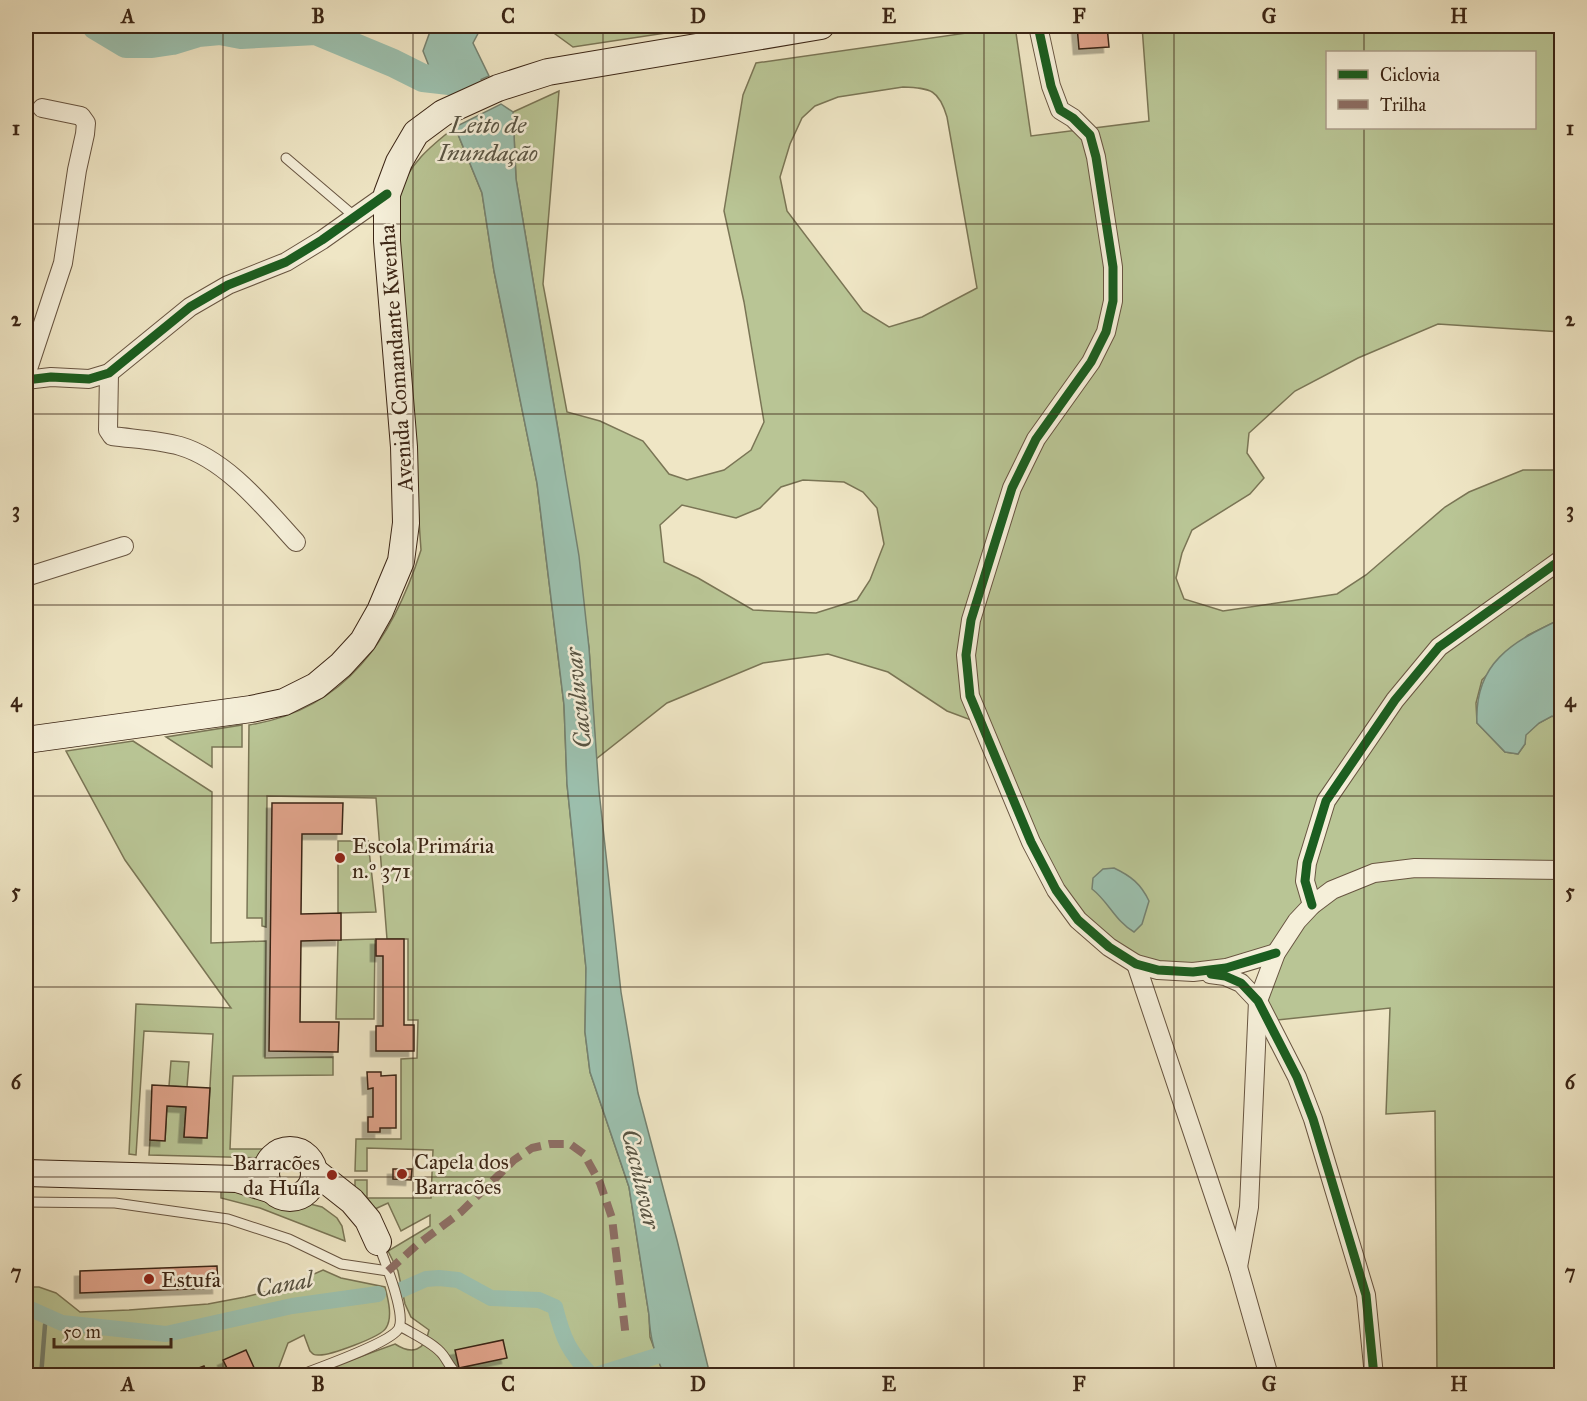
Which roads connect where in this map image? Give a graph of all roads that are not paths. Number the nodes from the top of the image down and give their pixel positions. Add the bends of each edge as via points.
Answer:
1 (821, 26) edge
2 (1038, 26) edge
3 (42, 108) dead end
4 (286, 158) dead end
5 (387, 194) junction
6 (354, 216) junction
7 (109, 373) junction
8 (26, 375) edge
9 (26, 380) edge
10 (296, 542) dead end
11 (124, 546) dead end
12 (1562, 559) edge
13 (26, 577) edge
14 (26, 740) edge
15 (1562, 870) edge
16 (1311, 905) junction
17 (1276, 953) junction
18 (1136, 964) junction
19 (1193, 972) junction
20 (1258, 1000) junction
21 (270, 1161) junction
22 (314, 1172) junction
23 (26, 1173) edge
24 (237, 1179) junction
25 (272, 1190) junction
26 (302, 1195) junction
27 (26, 1202) edge
28 (373, 1231) junction
29 (1238, 1268) junction
30 (388, 1271) junction
31 (400, 1326) junction
32 (299, 1375) edge
33 (463, 1376) edge
34 (1269, 1376) edge
35 (1374, 1376) edge

1 - 5 main road, Avenida Comandante Kwenha via 548,72 498,88 443,113 416,133
2 - 18 street via 1060,110 1089,135 1096,157 1113,267 1113,301 1106,332 1091,362 1036,439 1012,488 971,620 966,655 970,696 1031,842 1056,890 1078,921 1108,947
3 - 8 street via 81,116 85,119 85,134 63,263
4 - 6 lane
5 - 6 street
5 - 14 main road, Avenida Comandante Kwenha via 406,523 401,561 363,641 316,686 284,702
6 - 7 street via 285,262 228,285 190,307
7 - 9 street via 89,379
7 - 10 street via 108,430 112,436 180,446 212,459
11 - 13 street
12 - 16 street via 1439,647 1395,700 1326,801 1305,881
15 - 16 street via 1415,868 1374,873 1332,890
16 - 17 street
17 - 19 street via 1226,969
17 - 20 street
18 - 19 street
18 - 29 street
19 - 20 street via 1225,976 1242,983
20 - 29 street via 1249,1207
20 - 35 street via 1297,1077 1313,1119 1366,1296
21 - 22 main road via 282,1151 298,1151 310,1161
21 - 24 main road
21 - 25 main road via 266,1176
22 - 26 main road via 312,1184
22 - 28 main road via 352,1201
23 - 24 main road
24 - 25 main road
25 - 26 main road via 286,1198
26 - 28 main road via 333,1202
27 - 30 lane via 115,1203 228,1219 289,1239 341,1264
28 - 30 lane
29 - 34 street
30 - 31 lane
31 - 32 lane via 380,1343
31 - 33 lane via 440,1352

